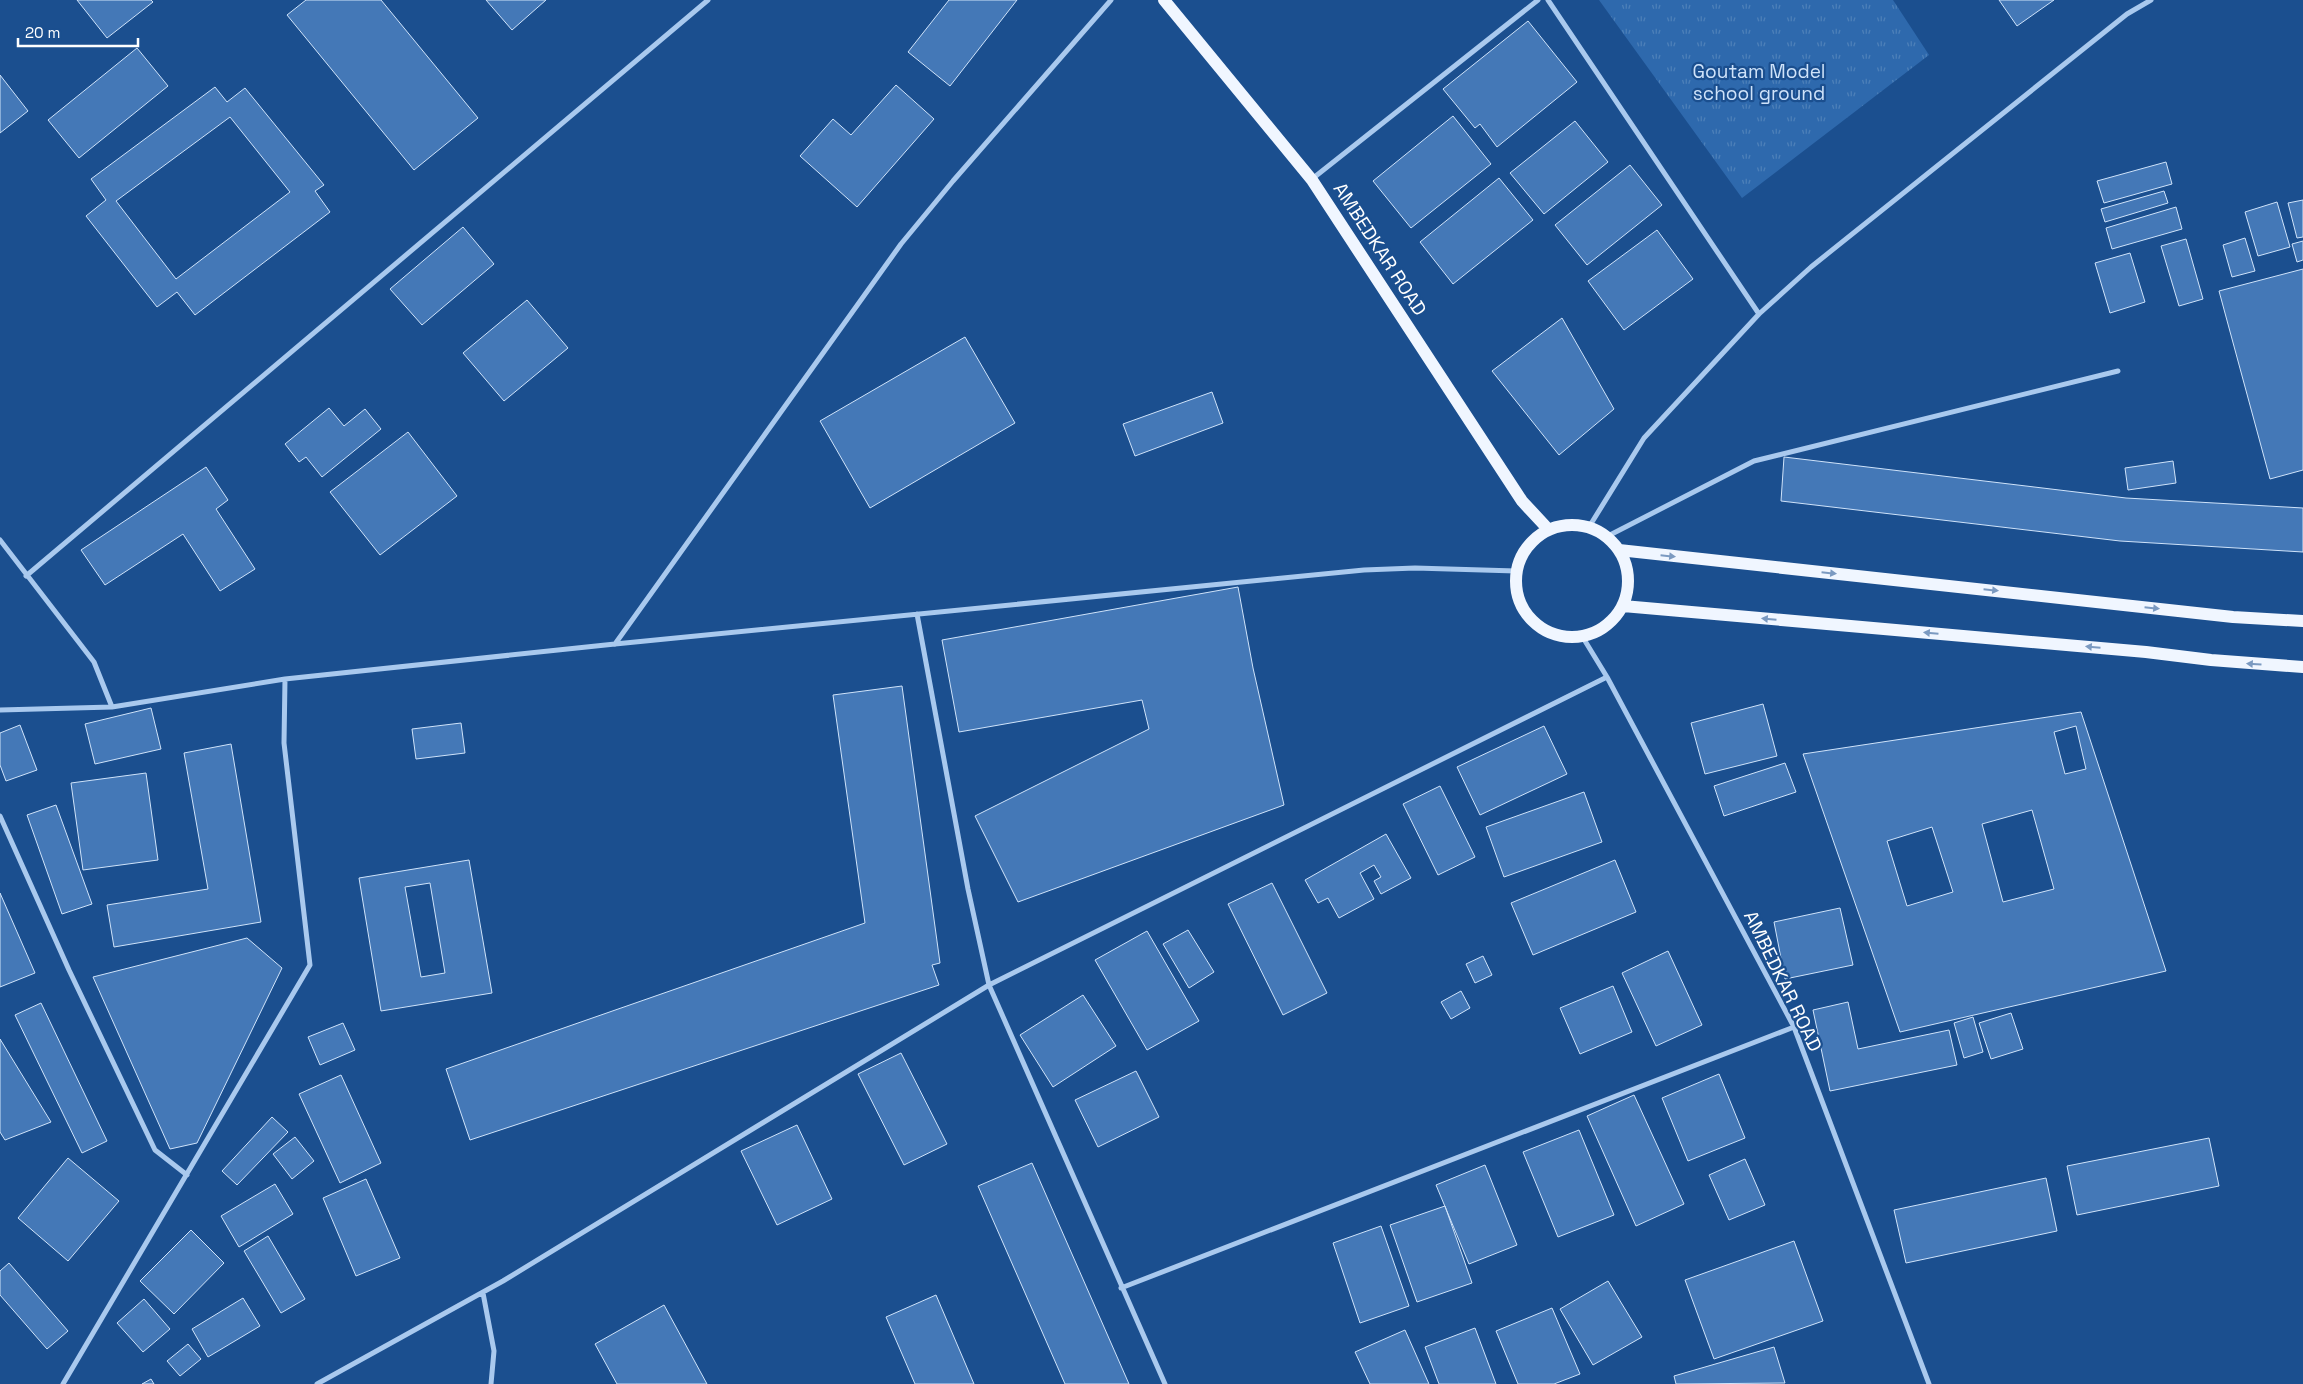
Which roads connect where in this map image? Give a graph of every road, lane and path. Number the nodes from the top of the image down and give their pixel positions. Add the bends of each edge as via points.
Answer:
1 (708, 0) edge
2 (1111, 0) edge
3 (1164, 0) edge
4 (1538, 0) edge
5 (1548, 0) edge
6 (2151, 0) edge
7 (1312, 180) junction
8 (1759, 314) junction
9 (2118, 371) dead end
10 (1589, 527) junction
11 (1548, 530) junction
12 (1606, 536) junction
13 (0, 540) edge
14 (1619, 550) junction
15 (1516, 572) junction
16 (26, 576) junction
17 (1623, 606) junction
18 (917, 614) junction
19 (2303, 622) edge
20 (1582, 636) junction
21 (615, 644) junction
22 (2303, 667) edge
23 (1607, 676) junction
24 (285, 679) junction
25 (112, 707) junction
26 (0, 710) edge
27 (0, 816) edge
28 (989, 985) junction
29 (1794, 1027) junction
30 (187, 1175) junction
31 (1121, 1288) junction
32 (483, 1293) junction
33 (63, 1384) edge
34 (317, 1384) edge
35 (491, 1384) edge
36 (1165, 1384) edge
37 (1929, 1384) edge

1 - 16 street
2 - 21 street via 902,244
3 - 7 main road, AMBEDKAR ROAD
4 - 7 street
5 - 8 street
6 - 8 street via 2127,14 1811,267
7 - 11 main road, AMBEDKAR ROAD via 1522,500
8 - 10 street via 1644,438
9 - 12 street via 1754,461
10 - 11 main road via 1570,524
10 - 12 main road
11 - 15 main road via 1535,538 1523,554
12 - 14 main road
13 - 16 street
14 - 17 main road via 1627,568 1628,588
14 -> 19 main road
15 - 18 street via 1415,568 1364,570
15 - 20 main road via 1517,591 1523,607 1534,621 1548,632 1564,637
16 - 25 street via 94,662
17 - 20 main road via 1599,631
22 -> 17 main road
18 - 21 street
18 - 28 street
20 - 23 street, AMBEDKAR ROAD
21 - 24 street
23 - 28 street
23 - 29 street, AMBEDKAR ROAD
24 - 25 street
24 - 30 street via 284,743 310,964
25 - 26 street
27 - 30 street via 155,1150
28 - 31 street
28 - 32 street
29 - 31 street
29 - 37 street, AMBEDKAR ROAD
30 - 33 street
31 - 36 street
32 - 34 street
32 - 35 street via 494,1351

